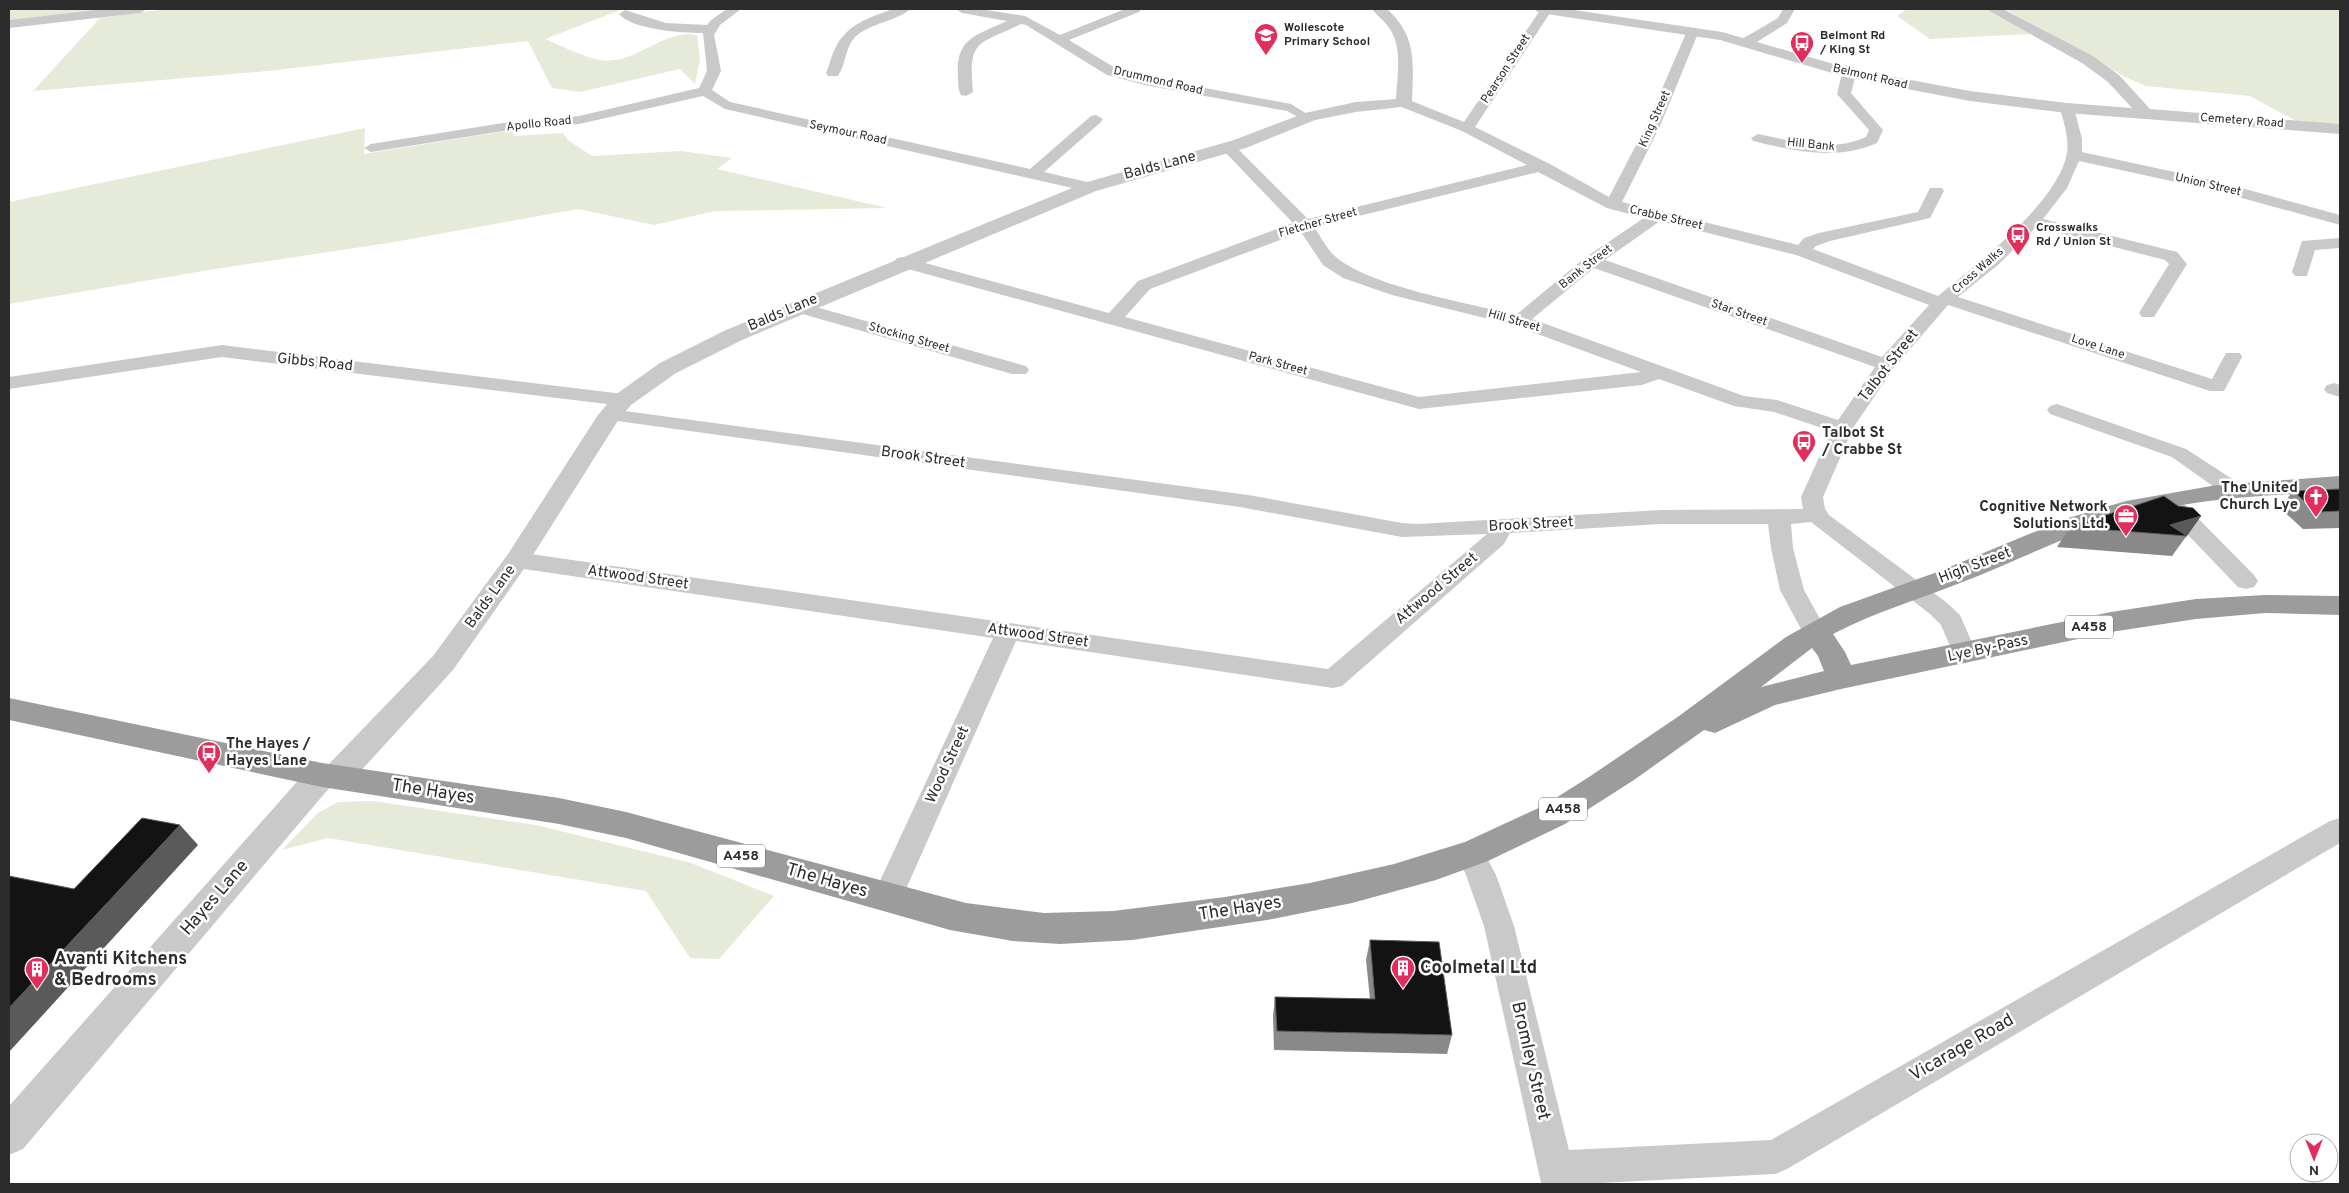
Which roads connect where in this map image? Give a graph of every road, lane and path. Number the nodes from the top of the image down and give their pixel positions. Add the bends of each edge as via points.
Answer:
1 (140, 9) edge
2 (735, 9) edge
3 (904, 9) edge
4 (962, 9) edge
5 (1135, 9) edge
6 (1379, 9) edge
7 (1543, 9) edge
8 (1789, 9) edge
9 (1992, 9) edge
10 (999, 11) edge
11 (625, 17) dead end
12 (1021, 20) junction
13 (9, 24) edge
14 (710, 29) junction
15 (1693, 31) junction
16 (1060, 39) junction
17 (1746, 42) junction
18 (853, 67) dead end
19 (1849, 73) junction
20 (969, 86) dead end
21 (705, 91) junction
22 (1404, 102) junction
23 (2067, 108) junction
24 (2144, 114) junction
25 (1305, 117) junction
26 (1096, 119) dead end
27 (1467, 128) junction
28 (2340, 129) edge
29 (1758, 138) dead end
30 (1228, 147) junction
31 (371, 148) dead end
32 (2074, 155) junction
33 (1543, 166) junction
34 (1034, 173) junction
35 (1090, 187) junction
36 (1936, 191) dead end
37 (1613, 205) junction
38 (1656, 217) junction
39 (2340, 220) edge
40 (2033, 221) junction
41 (1304, 225) junction
42 (2340, 244) edge
43 (1802, 251) junction
44 (1592, 261) junction
45 (903, 262) junction
46 (2301, 272) dead end
47 (1943, 301) junction
48 (798, 307) junction
49 (2148, 313) dead end
50 (1113, 319) junction
51 (1519, 321) junction
52 (2233, 356) dead end
53 (1886, 365) junction
54 (1019, 370) dead end
55 (1659, 371) junction
56 (9, 383) edge
57 (616, 407) junction
58 (2057, 410) dead end
59 (1843, 428) junction
60 (2340, 484) edge
61 (2232, 489) junction
62 (2167, 500) junction
63 (1817, 515) junction
64 (1779, 518) junction
65 (1502, 527) junction
66 (517, 560) junction
67 (2246, 581) dead end
68 (1912, 588) junction
69 (2340, 606) edge
70 (1008, 632) junction
71 (1815, 632) junction
72 (1965, 654) junction
73 (1842, 678) junction
74 (9, 709) edge
75 (1650, 754) junction
76 (329, 776) junction
77 (2340, 829) edge
78 (1470, 853) junction
79 (887, 898) junction
80 (9, 1134) edge
81 (1557, 1176) edge

1 - 13 street
2 - 14 street
3 - 18 street via 868,23 850,35 841,48 835,70
4 - 10 street, Drummond Road
5 - 16 street
6 - 22 street via 1393,20 1406,45
7 - 15 street, Belmont Road
7 - 27 street, Pearson Street
8 - 17 street via 1783,20
9 - 24 street via 2106,73 2128,92
10 - 12 street, Drummond Road
11 - 14 street via 684,30
12 - 16 street, Drummond Road
12 - 20 street via 971,44 967,49 964,68
14 - 21 street via 708,35 714,71
15 - 17 street, Belmont Road
15 - 37 street, King Street via 1653,126
16 - 25 street, Drummond Road via 1112,72 1291,108
17 - 19 street, Belmont Road
19 - 23 street, Belmont Road via 1935,90
19 - 29 street, Hill Bank via 1844,94 1876,130 1872,140 1836,149
21 - 31 street, Apollo Road via 579,120 503,127
21 - 34 street, Seymour Road via 725,105 740,110
22 - 25 street, Balds Lane
22 - 27 street, Crabbe Street
23 - 24 street, Belmont Road
23 - 32 street, Cross Walks
24 - 28 street, Cemetery Road
25 - 30 street, Balds Lane
26 - 34 street
27 - 33 street, Crabbe Street
30 - 35 street, Balds Lane
30 - 41 street, Hill Street
32 - 39 street, Union Street via 2216,186
32 - 40 street, Cross Walks via 2059,188
33 - 37 street, Crabbe Street
33 - 41 street, Fletcher Street
34 - 35 street, Seymour Road
35 - 45 street, Balds Lane
36 - 43 street via 1924,215 1825,237 1810,242
37 - 38 street, Crabbe Street
38 - 43 street, Crabbe Street
38 - 44 street, Bank Street
40 - 47 street, Cross Walks via 1993,260
40 - 49 street via 2171,256 2178,264
41 - 50 street, Fletcher Street via 1144,285
41 - 51 street, Hill Street via 1329,261 1349,274 1398,291
42 - 46 street via 2308,245
43 - 47 street, Crabbe Street
44 - 51 street, Bank Street
44 - 53 street, Star Street
45 - 48 street, Balds Lane
45 - 50 street, Park Street
47 - 52 street, Love Lane via 2217,387
47 - 53 street, Talbot Street
48 - 54 street, Stocking Street
48 - 57 street, Balds Lane via 668,368
50 - 55 street, Park Street via 1418,403 1642,379
51 - 55 street, Hill Street
53 - 59 street, Talbot Street
55 - 59 street, Hill Street via 1741,402 1777,406
56 - 57 street, Gibbs Road via 222,351
57 - 65 street, Brook Street via 1242,502 1402,530
57 - 66 street, Balds Lane
58 - 61 street via 2179,453
59 - 63 street, Talbot Street via 1812,497
60 - 61 highway, High Street / A458
61 - 62 highway, High Street / A458
62 - 67 street
62 - 68 highway, High Street / A458 via 2095,518 1946,578
63 - 64 street, Brook Street
63 - 68 street
64 - 65 street, Brook Street via 1661,518
64 - 71 street via 1792,590
65 - 70 street, Attwood Street via 1496,539 1332,679
66 - 70 street, Attwood Street
66 - 76 street, Balds Lane via 443,663
68 - 71 highway, High Street / A458
68 - 72 street via 1951,621
69 - 72 highway, Lye By-Pass / A458 via 2265,604 2196,609 2111,622
70 - 79 street, Wood Street
71 - 73 highway via 1831,652
71 - 75 highway, High Street / A458
72 - 73 highway, Lye By-Pass / A458
73 - 75 highway, Lye By-Pass / A458 via 1767,696
74 - 76 highway, The Hayes / A458
75 - 78 highway, A458 via 1550,817
76 - 79 highway, The Hayes / A458 via 559,811 626,825
76 - 80 street, Hayes Lane
77 - 81 street, Vicarage Road via 1775,1157
78 - 79 highway, The Hayes / A458 via 1388,879 1322,894 1180,919 1103,927 1068,929 993,924
78 - 81 street, Bromley Street via 1499,926

